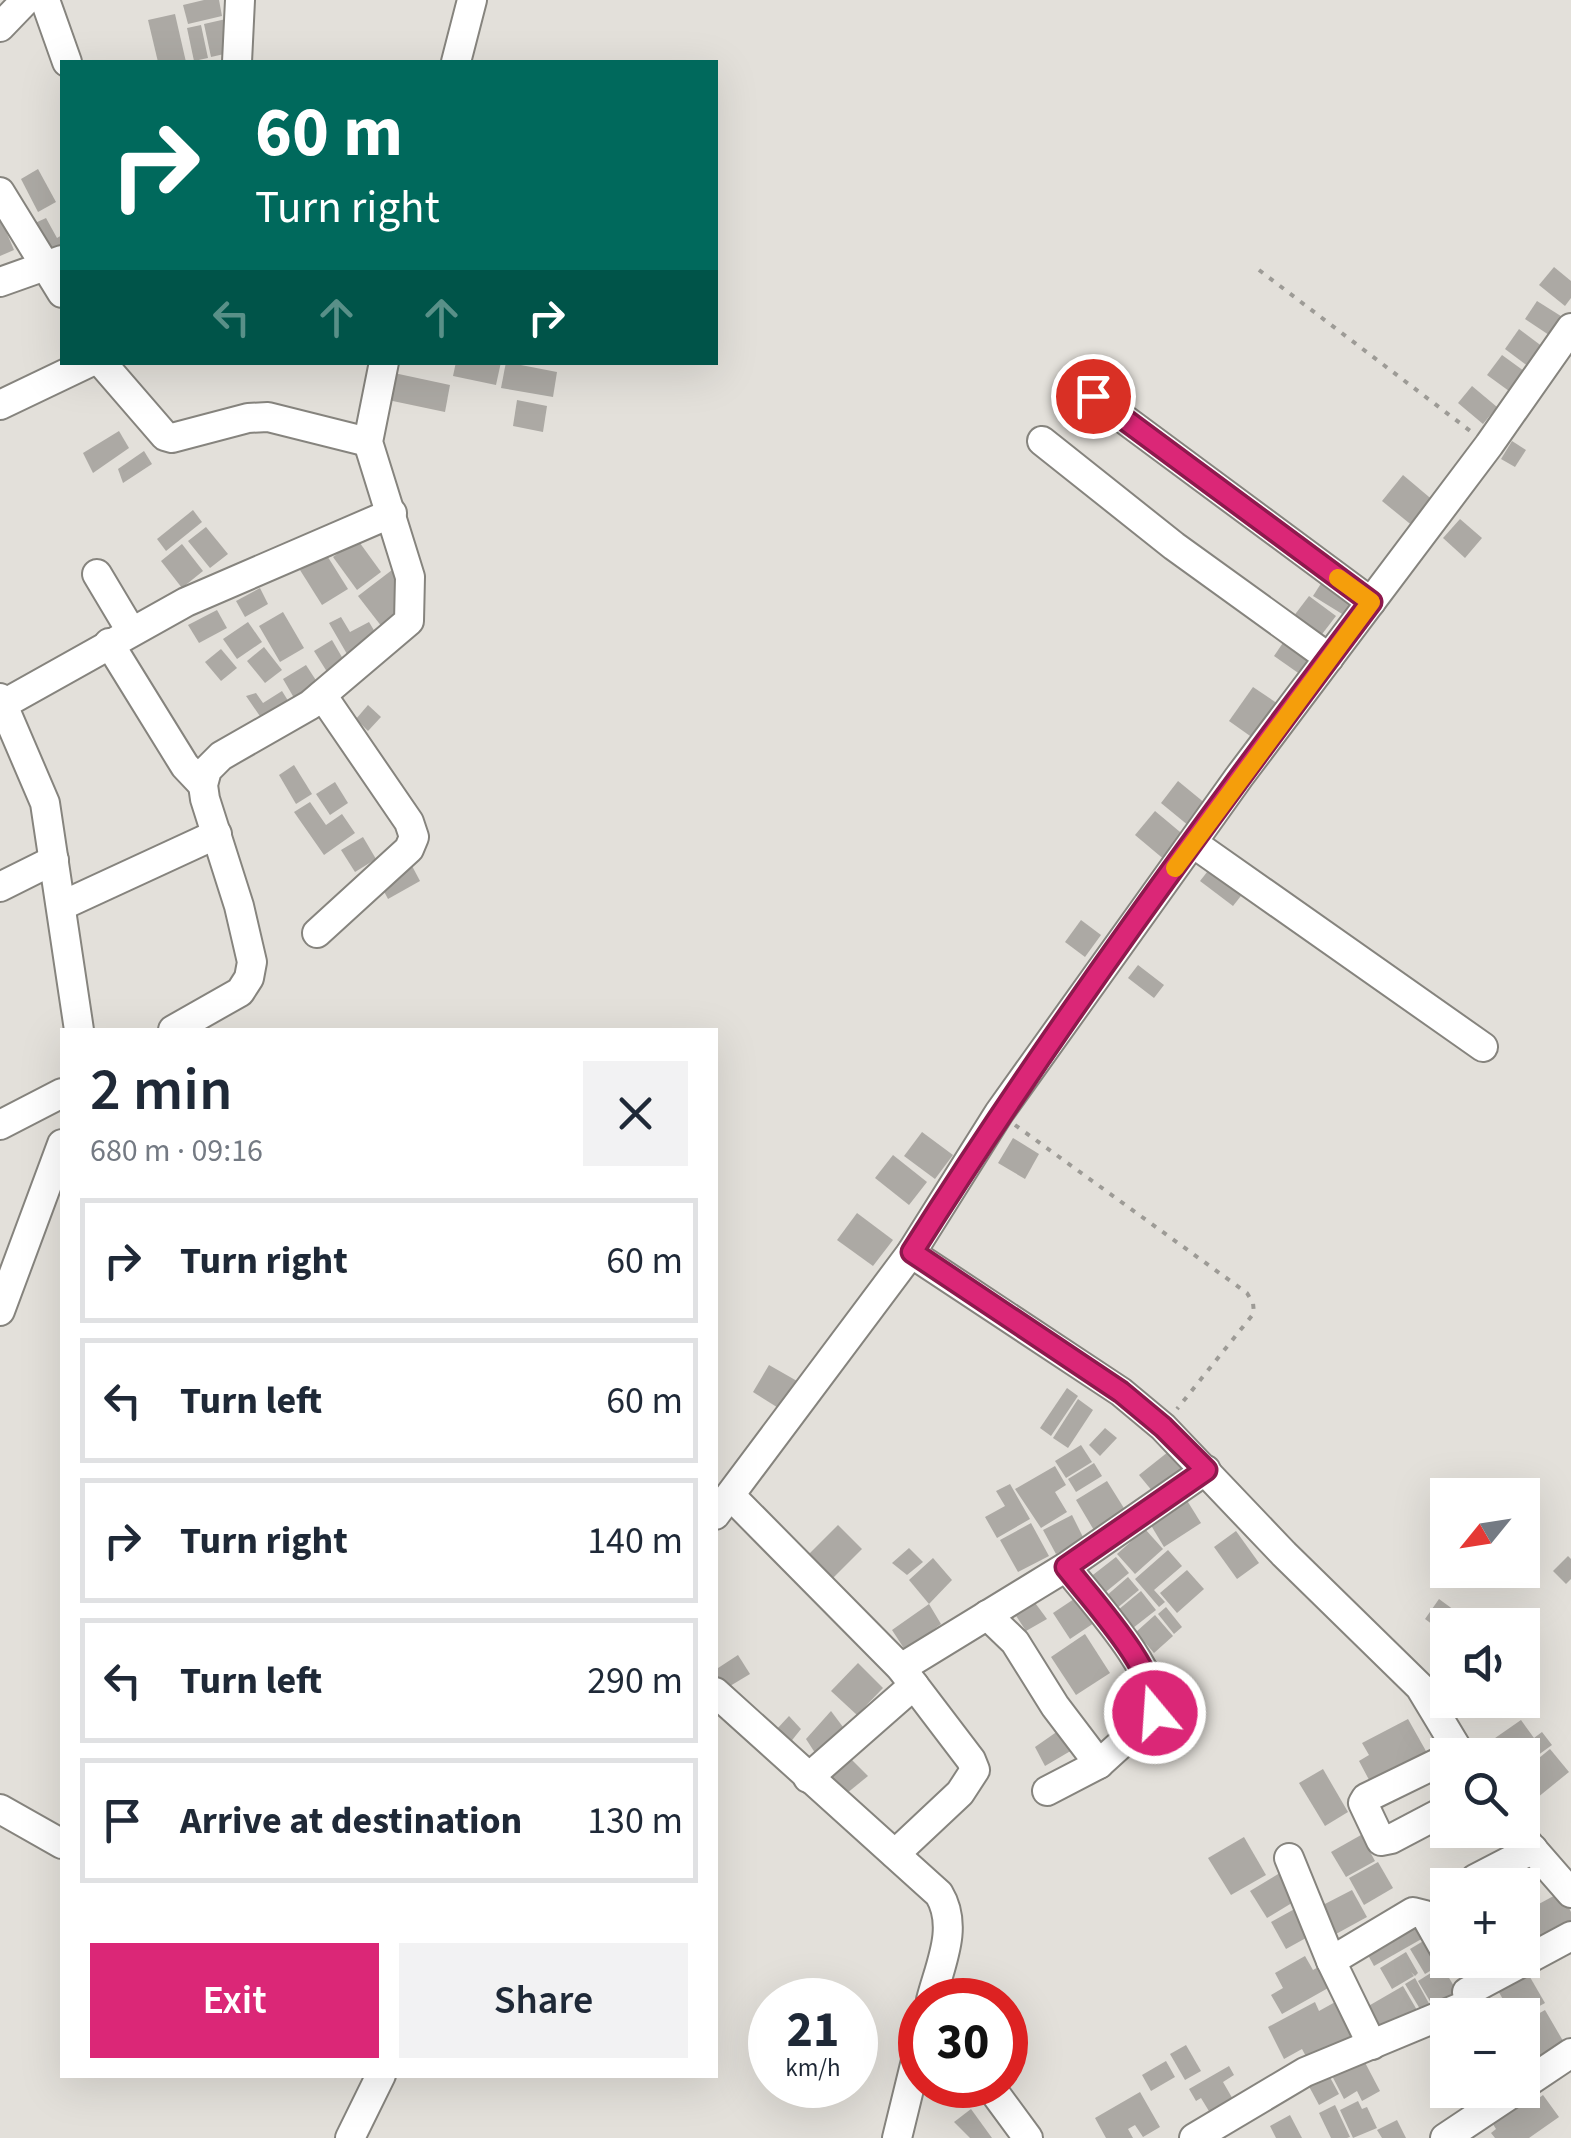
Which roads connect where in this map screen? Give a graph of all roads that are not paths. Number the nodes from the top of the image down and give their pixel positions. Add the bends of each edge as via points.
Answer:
1 (26, 0) edge
2 (45, 0) edge
3 (240, 0) edge
4 (472, 0) edge
5 (0, 27) edge
6 (66, 60) edge
7 (237, 60) edge
8 (457, 60) edge
9 (0, 192) edge
10 (55, 263) edge
11 (0, 282) edge
12 (1571, 328) edge
13 (84, 365) edge
14 (104, 365) edge
15 (383, 365) edge
16 (1093, 396) dead end
17 (0, 405) edge
18 (1042, 441) dead end
19 (368, 442) junction
20 (392, 513) junction
21 (97, 574) dead end
22 (1371, 602) junction
23 (120, 637) junction
24 (1329, 658) junction
25 (322, 695) junction
26 (1, 703) edge
27 (203, 784) junction
28 (217, 834) junction
29 (1193, 842) junction
30 (54, 860) junction
31 (0, 887) edge
32 (60, 906) junction
33 (317, 933) dead end
34 (79, 1028) edge
35 (177, 1028) edge
36 (1483, 1047) dead end
37 (60, 1093) edge
38 (0, 1125) edge
39 (60, 1149) edge
40 (912, 1252) junction
41 (0, 1310) edge
42 (1206, 1470) junction
43 (720, 1507) edge
44 (1066, 1567) junction
45 (987, 1616) junction
46 (907, 1677) junction
47 (718, 1695) edge
48 (1446, 1738) edge
49 (1099, 1764) junction
50 (1430, 1767) edge
51 (808, 1778) junction
52 (1047, 1792) dead end
53 (0, 1809) edge
54 (1430, 1818) edge
55 (60, 1843) edge
56 (1514, 1848) edge
57 (1532, 1848) edge
58 (894, 1854) junction
59 (1289, 1858) dead end
60 (1490, 1868) edge
61 (1567, 1881) edge
62 (1430, 1922) edge
63 (1571, 1936) edge
64 (1330, 1961) junction
65 (937, 1978) edge
66 (1460, 1978) edge
67 (1468, 1992) junction
68 (1372, 2045) junction
69 (1571, 2054) edge
70 (1540, 2075) edge
71 (380, 2078) edge
72 (904, 2108) edge
73 (1006, 2108) edge
74 (1487, 2127) edge
75 (1206, 2135) edge
76 (350, 2138) edge
77 (897, 2138) edge
78 (1028, 2138) edge
79 (1445, 2138) edge

1 - 5 street
2 - 6 street
3 - 7 street
4 - 8 street
9 - 10 street
10 - 11 street
12 - 22 street
13 - 17 street
14 - 19 street via 165,436 268,417
15 - 19 street
16 - 22 street
18 - 24 street
19 - 20 street
20 - 23 street
20 - 25 street via 410,577 409,621
21 - 23 street
22 - 24 street
23 - 26 street
23 - 27 street via 186,766
24 - 29 street
25 - 27 street via 221,756
25 - 33 street via 414,837 409,849
26 - 30 street via 45,803
27 - 28 street
28 - 32 street
28 - 35 street via 252,962 240,992
29 - 36 street
29 - 40 street via 1000,1114
30 - 31 street
30 - 32 street
32 - 34 street
37 - 38 street
39 - 41 street
40 - 42 street via 1121,1392
40 - 43 street
42 - 44 street
42 - 48 street via 1420,1686
43 - 46 street
44 - 45 street
44 - 49 street via 1132,1654 1157,1702 1155,1713
45 - 46 street
45 - 49 street via 1015,1642
46 - 51 street
46 - 58 street via 975,1770 960,1794
47 - 51 street
49 - 52 street
50 - 54 street via 1364,1803 1381,1841
51 - 58 street
53 - 55 street
56 - 60 street
57 - 61 street
58 - 65 street via 948,1909
59 - 64 street
62 - 64 street via 1413,1912
63 - 67 street
64 - 68 street
66 - 67 street
67 - 68 street via 1470,2003
68 - 75 street via 1304,2072
69 - 70 street
71 - 76 street
72 - 77 street
73 - 78 street
74 - 79 street

